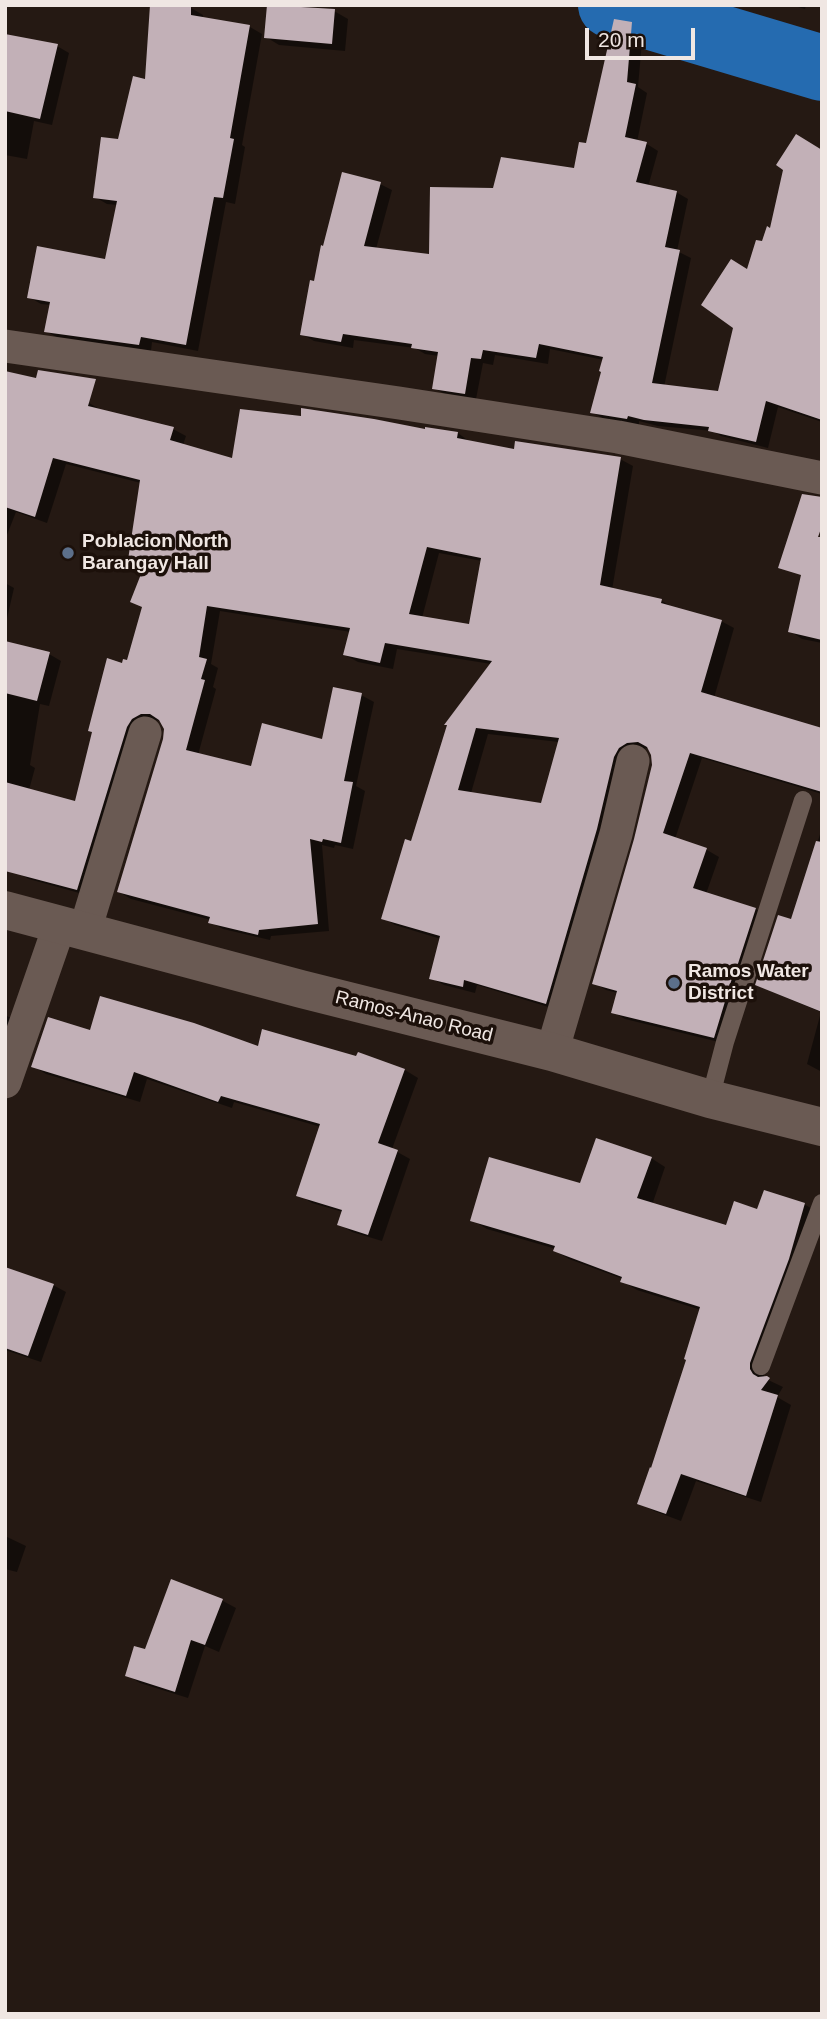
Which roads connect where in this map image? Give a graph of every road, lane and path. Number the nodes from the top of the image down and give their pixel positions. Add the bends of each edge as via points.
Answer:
1 (5, 346) edge
2 (822, 478) edge
3 (145, 733) dead end
4 (633, 761) dead end
5 (803, 800) dead end
6 (5, 910) edge
7 (72, 927) junction
8 (552, 1052) junction
9 (5, 1082) edge
10 (710, 1099) junction
11 (822, 1128) edge
12 (822, 1203) edge
13 (761, 1366) dead end

1 - 2 street via 618,437
3 - 7 street
4 - 8 street
5 - 10 lane
6 - 7 main road, Ramos-Anao Road
7 - 8 main road, Ramos-Anao Road
7 - 9 street
8 - 10 main road, Ramos-Anao Road
10 - 11 main road, Ramos-Anao Road
12 - 13 lane

